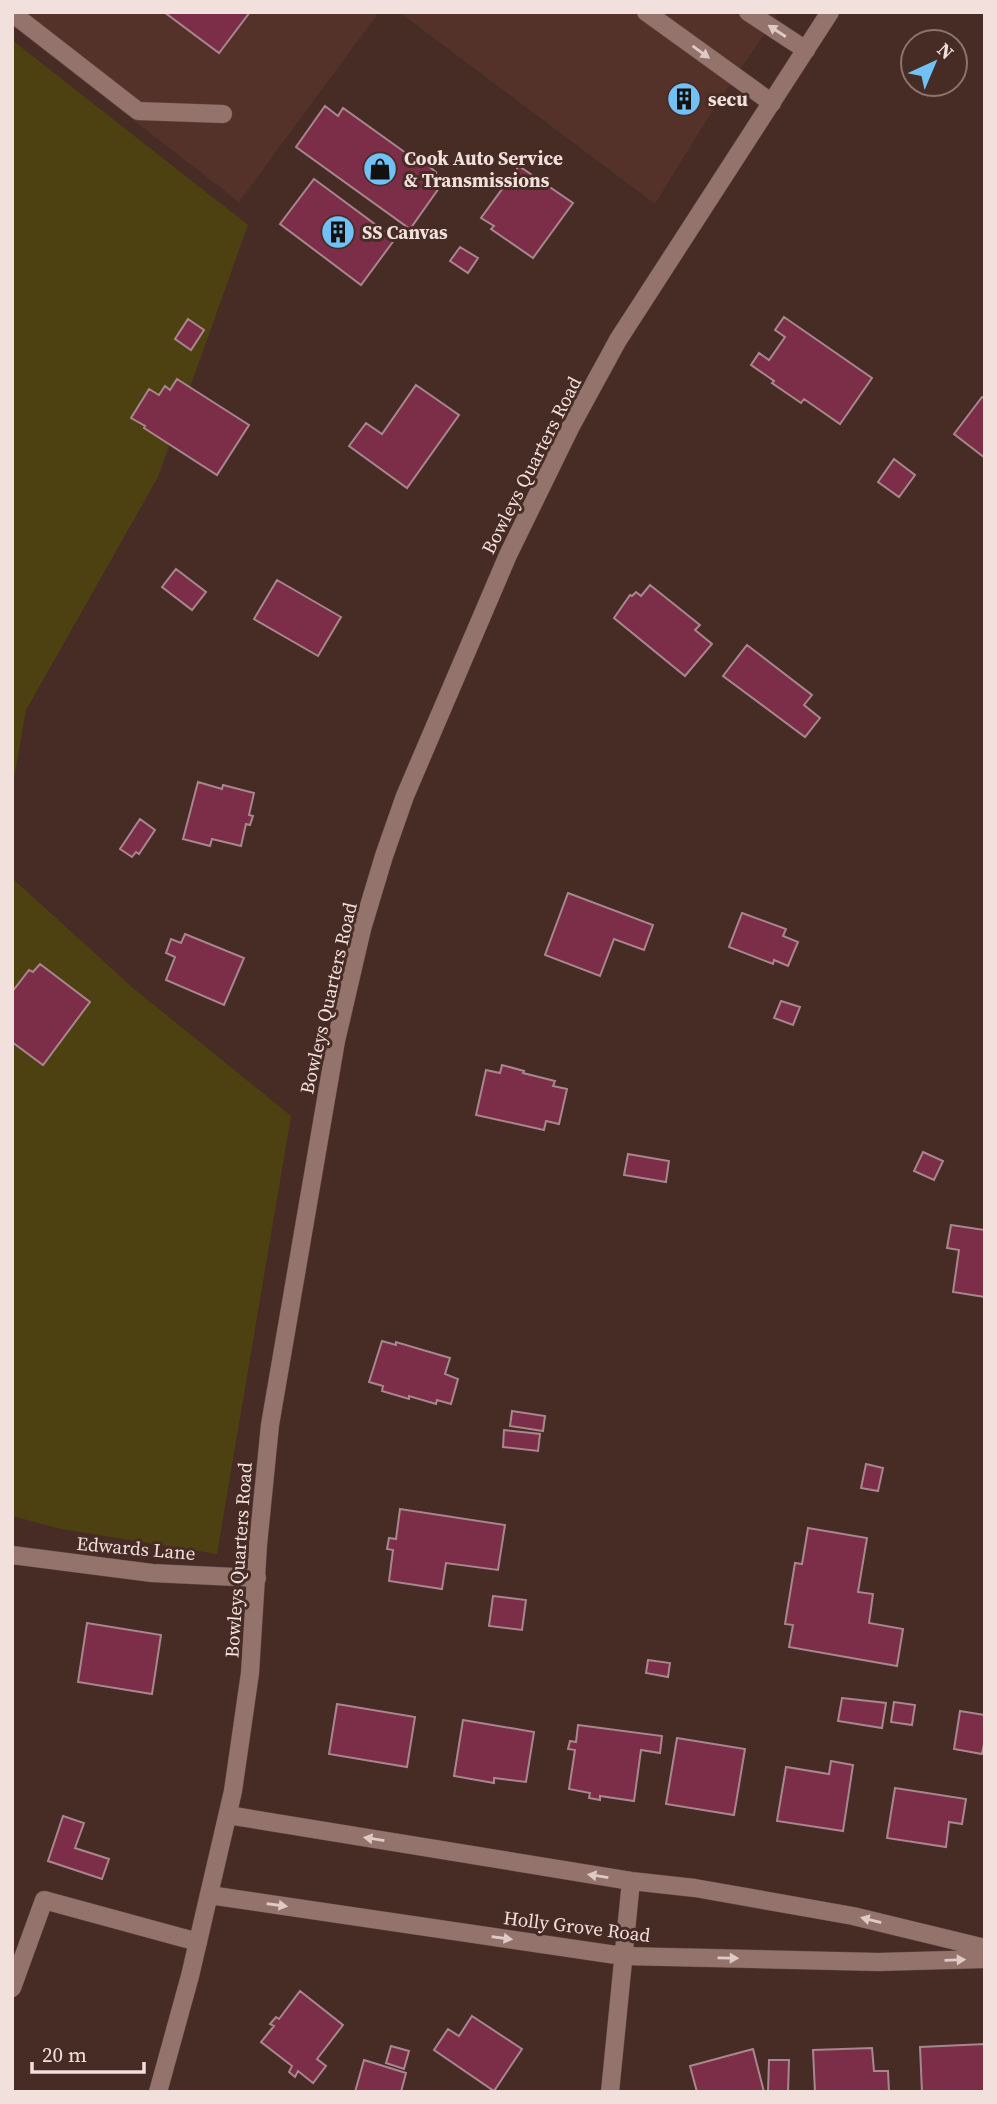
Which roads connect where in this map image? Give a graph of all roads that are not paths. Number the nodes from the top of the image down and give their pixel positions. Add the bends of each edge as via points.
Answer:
1 (646, 12) edge
2 (748, 12) edge
3 (830, 12) edge
4 (12, 13) edge
5 (806, 50) junction
6 (772, 103) junction
7 (223, 114) dead end
8 (12, 1555) edge
9 (257, 1578) junction
10 (229, 1815) junction
11 (631, 1881) junction
12 (209, 1895) junction
13 (198, 1942) junction
14 (985, 1948) edge
15 (623, 1956) junction
16 (985, 1959) edge
17 (12, 1988) edge
18 (158, 2092) edge
19 (610, 2092) edge

1 -> 6 street
5 -> 2 street
3 - 5 street, Bowleys Quarters Road
4 - 7 street via 138,111
5 - 6 street, Bowleys Quarters Road
6 - 9 street, Bowleys Quarters Road via 618,340 570,428 508,555 405,796 362,929 336,1041 270,1425
8 - 9 street, Edwards Lane via 152,1573
9 - 10 street, Bowleys Quarters Road via 243,1734
11 -> 10 street
10 - 12 street, Bowleys Quarters Road
14 -> 11 street via 853,1916
11 - 15 street
12 - 13 street, Bowleys Quarters Road
12 -> 15 street, Holly Grove Road
13 - 17 street via 44,1900
13 - 18 street, Bowleys Quarters Road
15 -> 16 street, Holly Grove Road via 878,1962
15 - 19 street

